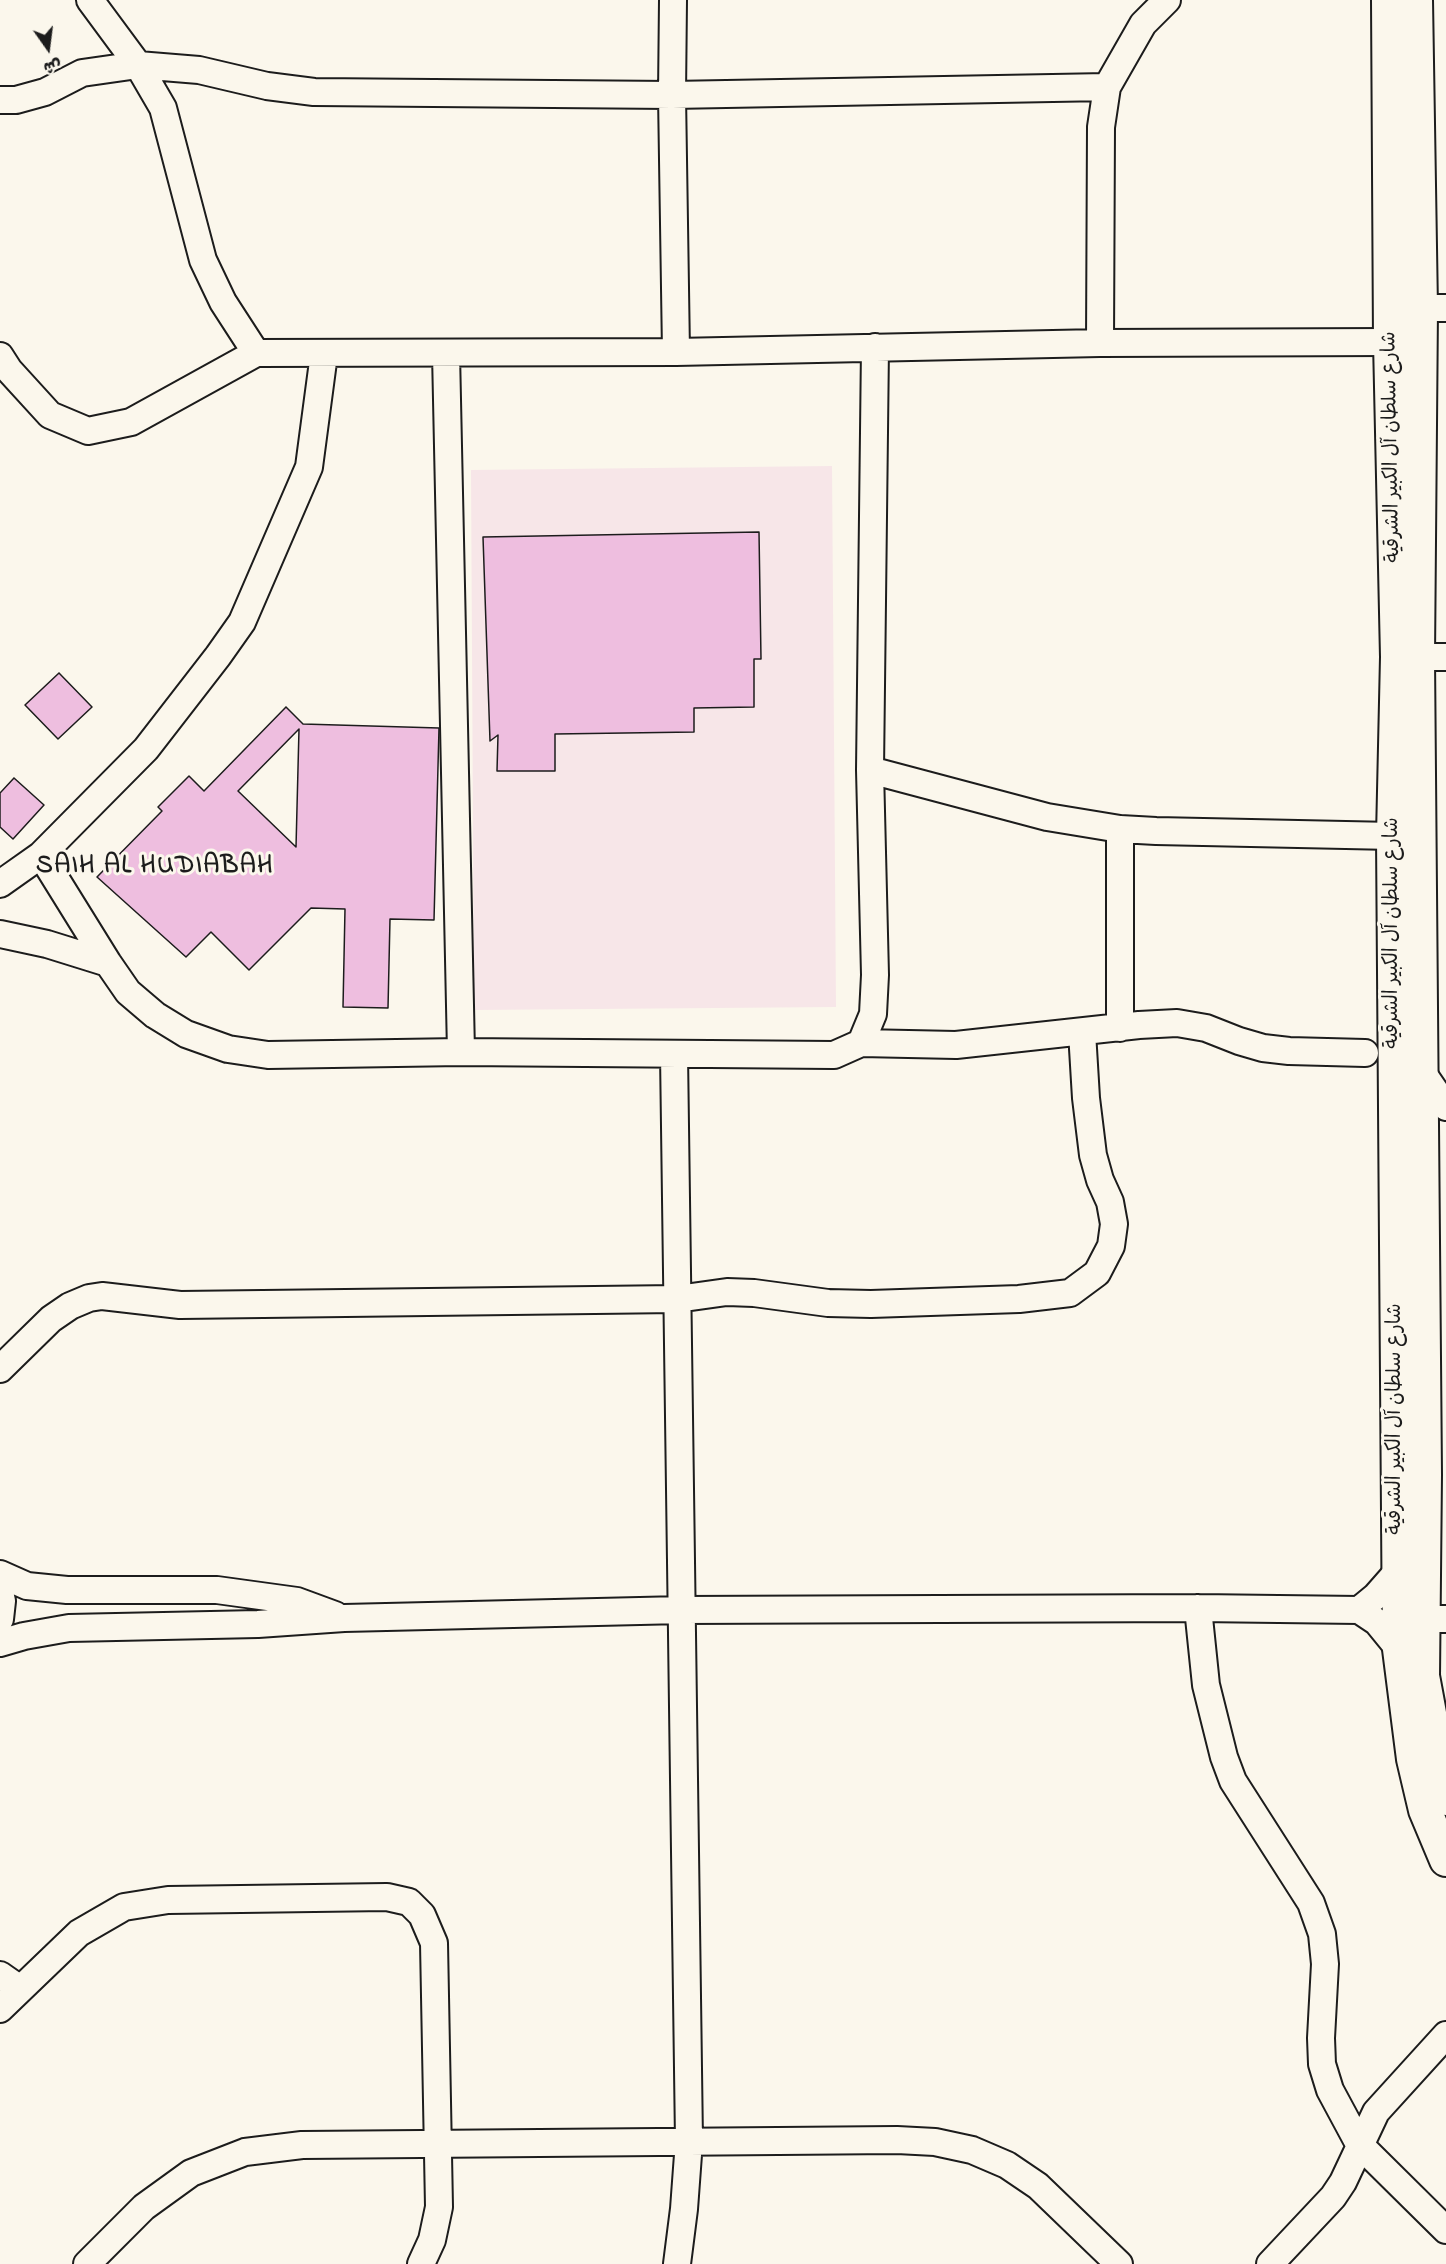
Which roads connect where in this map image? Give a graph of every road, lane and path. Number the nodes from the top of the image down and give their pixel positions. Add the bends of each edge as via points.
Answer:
1 (90, 0) edge
2 (673, 0) edge
3 (1167, 0) edge
4 (1388, 0) edge
5 (1416, 0) edge
6 (138, 65) junction
7 (1107, 87) junction
8 (672, 95) junction
9 (0, 100) edge
10 (1434, 308) edge
11 (1390, 342) junction
12 (1101, 343) junction
13 (875, 347) junction
14 (676, 352) junction
15 (256, 353) junction
16 (446, 353) junction
17 (324, 354) junction
18 (3, 367) edge
19 (1432, 657) edge
20 (870, 770) junction
21 (1119, 829) junction
22 (1393, 836) junction
23 (41, 855) junction
24 (0, 884) edge
25 (0, 934) edge
26 (108, 963) junction
27 (1120, 1028) junction
28 (1082, 1032) junction
29 (861, 1043) junction
30 (461, 1052) junction
31 (1365, 1053) dead end
32 (674, 1054) junction
33 (1422, 1072) junction
34 (1446, 1107) edge
35 (677, 1299) junction
36 (0, 1369) edge
37 (1436, 1474) edge
38 (1398, 1571) junction
39 (0, 1574) edge
40 (0, 1592) edge
41 (1198, 1608) junction
42 (682, 1610) junction
43 (1359, 1610) junction
44 (344, 1618) junction
45 (0, 1619) edge
46 (1435, 1619) edge
47 (0, 1643) edge
48 (1399, 1649) junction
49 (1446, 1798) edge
50 (1446, 1860) edge
51 (10, 1982) edge
52 (0, 2009) edge
53 (1446, 2035) edge
54 (688, 2141) junction
55 (439, 2144) junction
56 (1359, 2144) junction
57 (1446, 2230) edge
58 (87, 2264) edge
59 (421, 2264) edge
60 (677, 2264) edge
61 (1119, 2264) edge
62 (1270, 2264) edge

1 - 6 street
2 - 8 street
3 - 7 street via 1143,24
4 - 11 main road, شارع سلطان آل الكبير الشرقية
5 - 10 main road, شارع سلطان آل الكبير الشرقية
6 - 8 street via 199,70 314,92
6 - 9 street via 82,73 45,92
6 - 15 street via 163,108 203,260 223,302
7 - 8 street
7 - 12 street via 1101,127
8 - 14 street
10 - 19 main road, شارع سلطان آل الكبير الشرقية
11 - 12 street
11 - 22 main road, شارع سلطان آل الكبير الشرقية via 1397,657
12 - 13 street
13 - 14 street
13 - 20 street
14 - 16 street
15 - 17 street
15 - 18 street via 131,422 88,431 50,415
16 - 17 street
16 - 30 street
17 - 23 street via 309,467 242,622 146,749
19 - 33 main road, شارع سلطان آل الكبير الشرقية
20 - 21 street via 1047,817
20 - 29 street via 875,975 873,1014
21 - 22 street
21 - 27 street
22 - 38 main road, شارع سلطان آل الكبير الشرقية
23 - 24 street
23 - 26 street
25 - 26 street
26 - 30 street via 128,992 155,1015 186,1034 228,1049 268,1055
27 - 28 street
27 - 31 street via 1177,1023 1206,1028 1263,1048
28 - 29 street via 956,1045
28 - 35 street via 1093,1155 1114,1224 1111,1246 1097,1273 1070,1293 1019,1299 871,1304 736,1292
29 - 32 street via 834,1055
30 - 32 street
32 - 35 street
33 - 34 street
33 - 37 main road, شارع سلطان آل الكبير الشرقية
35 - 36 street via 180,1305 102,1296 70,1306 51,1319
35 - 42 street
37 - 46 main road, شارع سلطان آل الكبير الشرقية
38 - 43 street
38 - 48 main road, شارع سلطان آل الكبير الشرقية
39 - 44 street via 27,1586 57,1589 217,1590 297,1600
40 - 45 street
41 - 42 street
41 - 43 street
41 - 56 street via 1206,1685 1233,1781 1311,1903 1322,1934 1322,2064 1334,2100
42 - 44 street
42 - 54 street
43 - 48 street via 1377,1622
44 - 47 street via 69,1628
46 - 49 main road, شارع سلطان آل الكبير الشرقية via 1424,1676
48 - 50 main road, شارع سلطان آل الكبير الشرقية via 1413,1759 1425,1810
51 - 52 street
51 - 55 street via 79,1933 124,1907 168,1900 387,1897 409,1902 422,1916 434,1943
53 - 56 street via 1376,2112
54 - 55 street
54 - 60 street
54 - 61 street via 897,2140 935,2142 972,2150 1007,2165 1038,2186
55 - 58 street via 302,2145 244,2152 191,2173 144,2207
55 - 59 street via 439,2207 432,2240
56 - 57 street
56 - 62 street via 1333,2197

